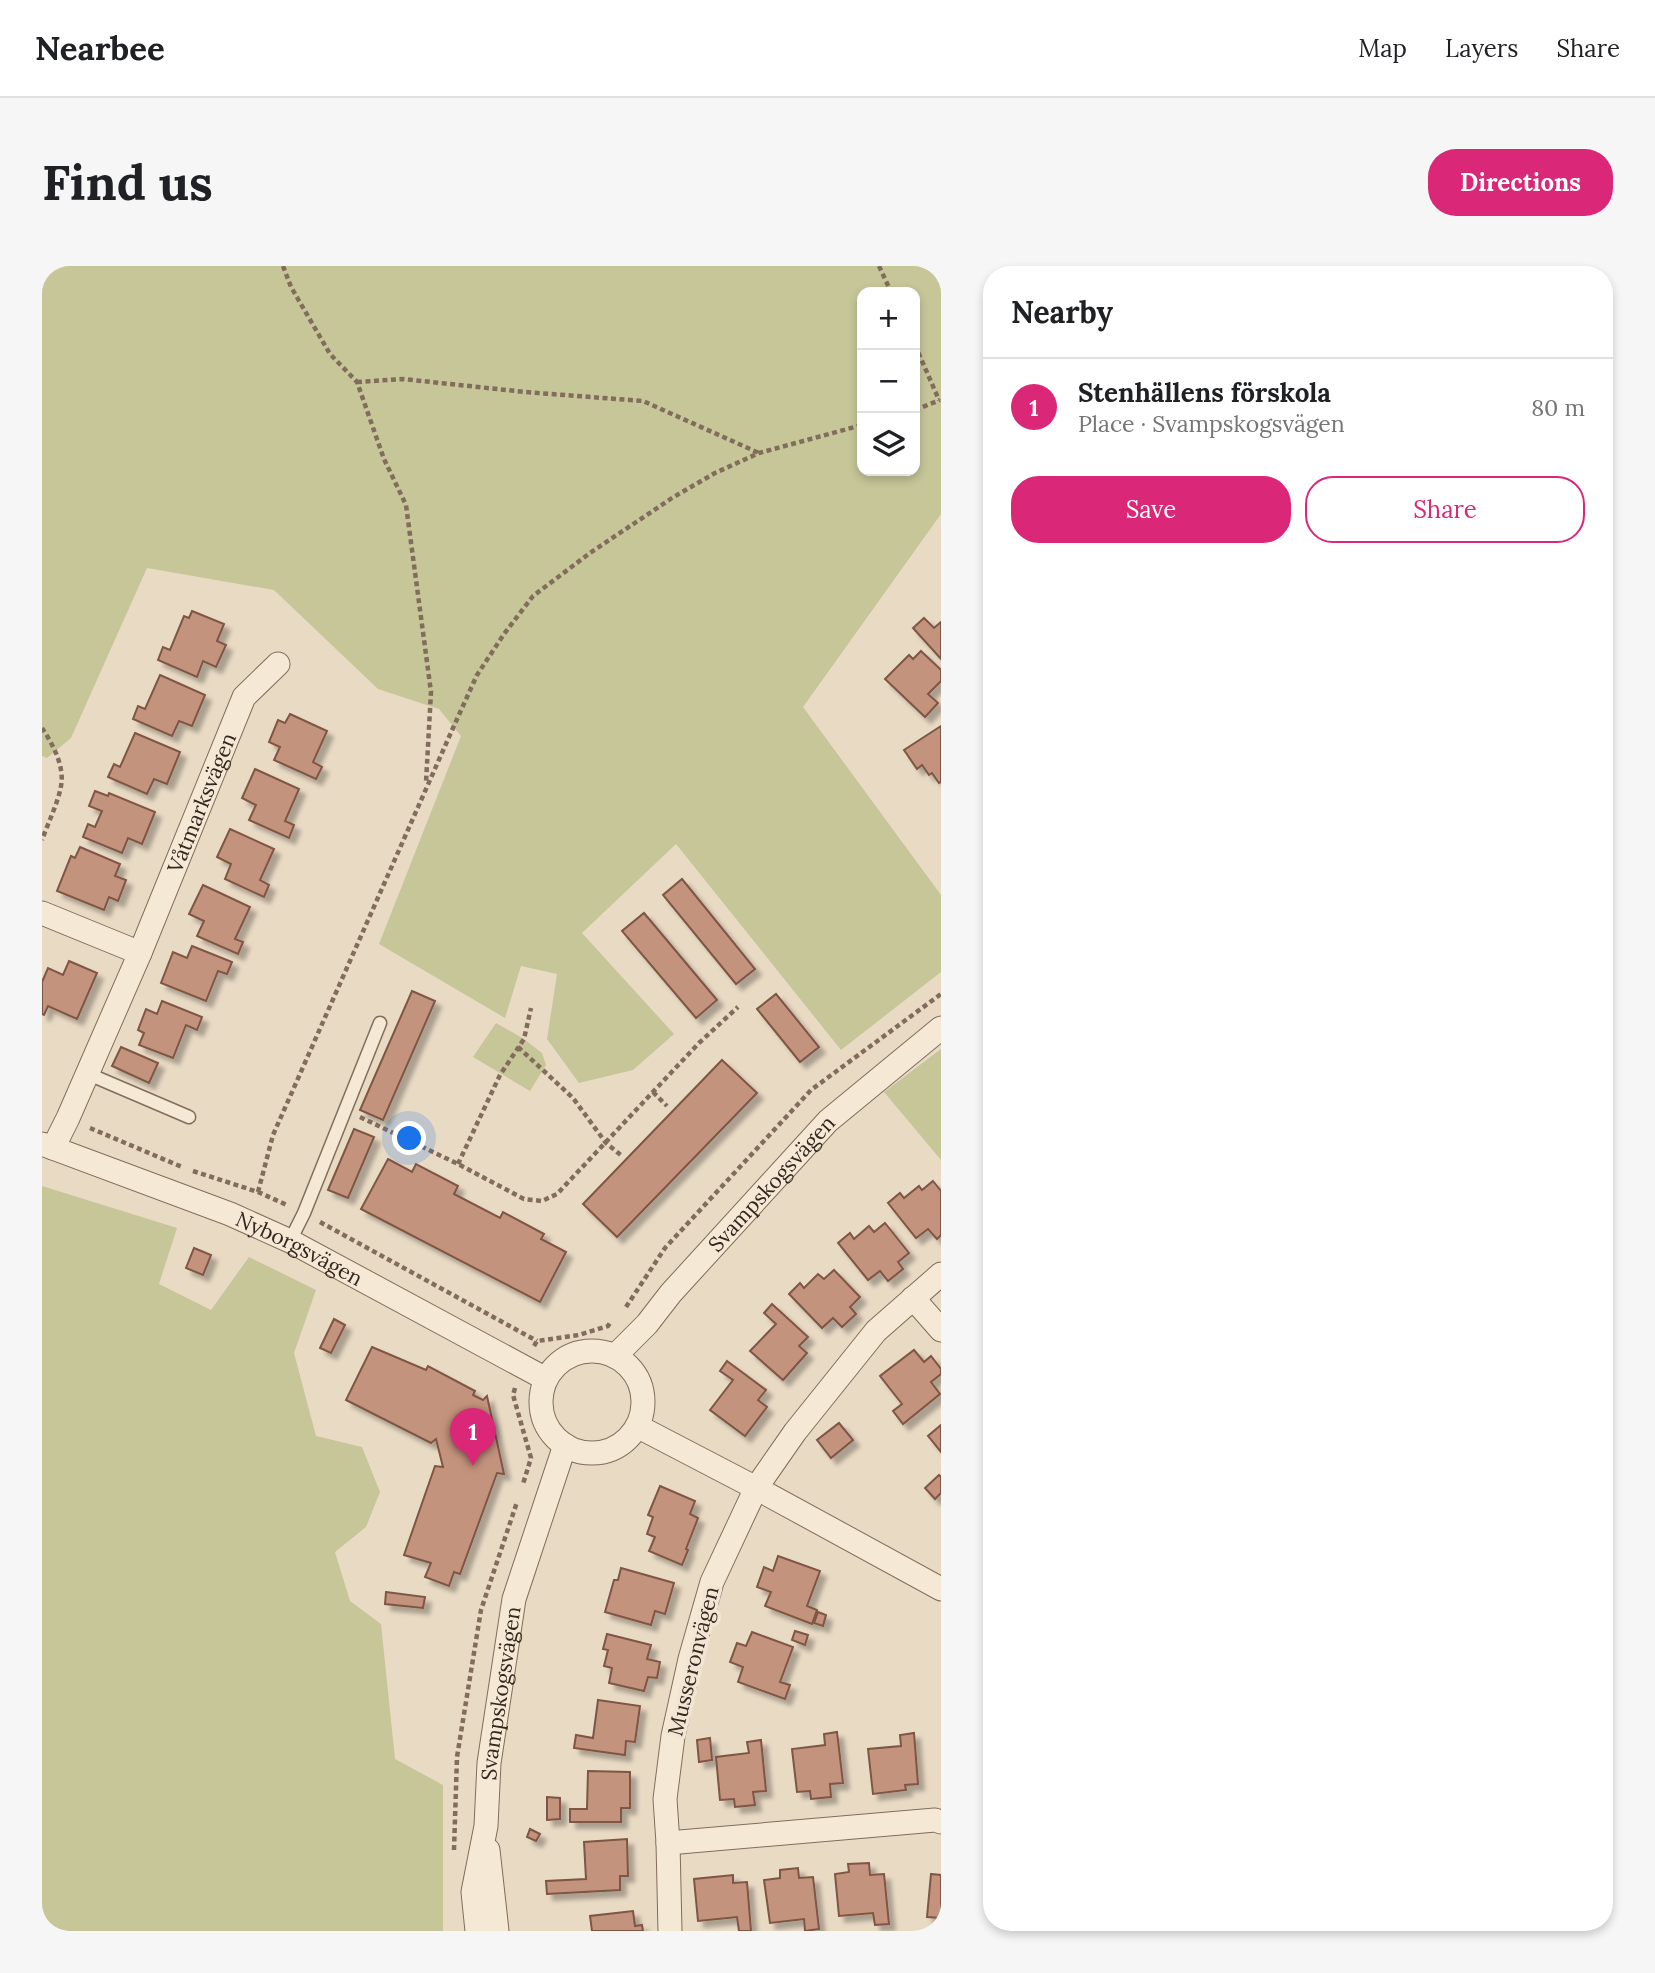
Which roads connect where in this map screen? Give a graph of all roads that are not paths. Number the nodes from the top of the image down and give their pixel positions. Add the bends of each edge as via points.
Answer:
1 (278, 664) dead end
2 (42, 914) edge
3 (140, 953) junction
4 (380, 1023) dead end
5 (941, 1028) edge
6 (86, 1073) junction
7 (190, 1117) dead end
8 (47, 1146) edge
9 (290, 1241) junction
10 (941, 1274) edge
11 (913, 1298) junction
12 (941, 1330) edge
13 (615, 1356) junction
14 (546, 1378) junction
15 (638, 1426) junction
16 (565, 1446) junction
17 (756, 1488) junction
18 (941, 1589) edge
19 (941, 1822) edge
20 (486, 1826) junction
21 (668, 1843) junction
22 (477, 1931) edge
23 (497, 1931) edge
24 (670, 1931) edge

1 - 3 street, Våtmarksvägen via 244,697
2 - 3 street
3 - 6 street, Våtmarksvägen
4 - 9 lane
5 - 13 street, Svampskogsvägen via 828,1121
6 - 7 lane
6 - 8 street, Våtmarksvägen
8 - 9 street, Nyborgsvägen
9 - 14 street, Nyborgsvägen
10 - 11 street, Musseronvägen
11 - 12 street
11 - 17 street, Musseronvägen via 876,1331
13 - 14 street via 598,1350 576,1353
13 - 15 street via 633,1370 641,1386 643,1409
14 - 16 street via 542,1414
15 - 16 street via 619,1445 602,1452
15 - 17 street
16 - 20 street, Svampskogsvägen via 514,1599 489,1763
17 - 18 street
17 - 21 street, Musseronvägen via 712,1582 690,1659 665,1799
19 - 21 street
20 - 22 street, Svampskogsvägen via 473,1892
20 - 23 street, Svampskogsvägen
21 - 24 street, Musseronvägen

